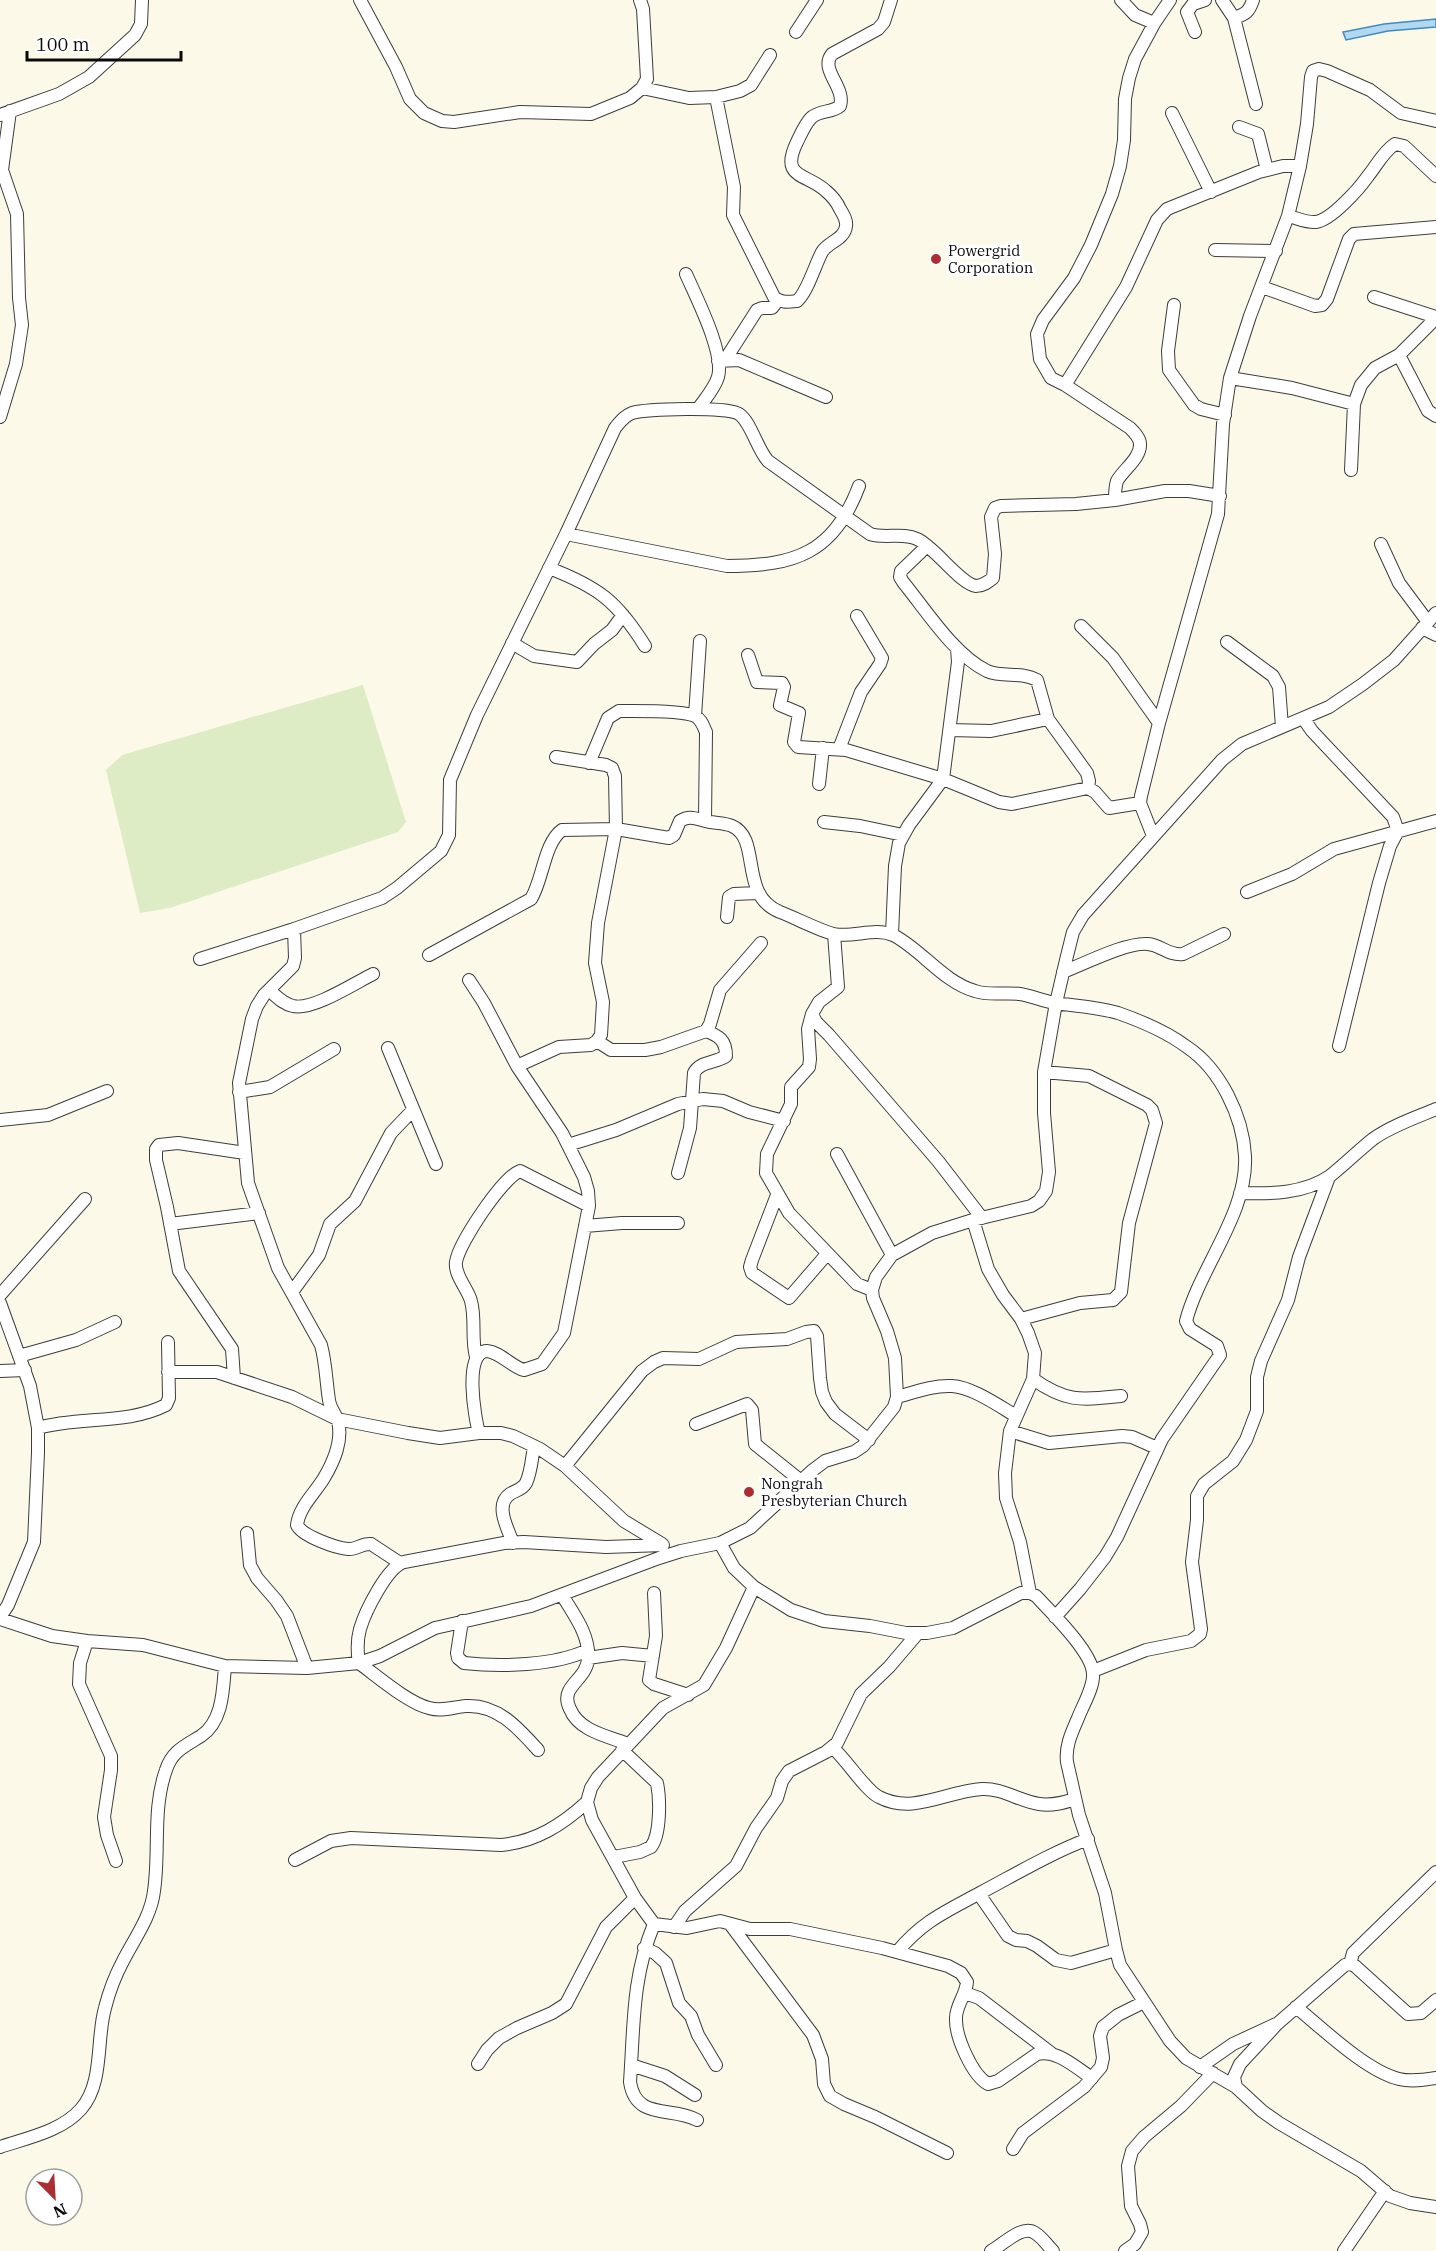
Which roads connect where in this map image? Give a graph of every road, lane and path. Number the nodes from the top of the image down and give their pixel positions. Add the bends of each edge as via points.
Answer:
1 (142, 0) edge
2 (360, 0) edge
3 (640, 0) edge
4 (817, 0) edge
5 (891, 0) edge
6 (1121, 0) edge
7 (1170, 0) edge
8 (1205, 0) edge
9 (1222, 0) edge
10 (1253, 0) edge
11 (1234, 18) junction
12 (1154, 23) junction
13 (796, 32) dead end
14 (1195, 32) dead end
15 (771, 55) dead end
16 (642, 88) junction
17 (716, 97) junction
18 (1256, 104) dead end
19 (5, 113) edge
20 (1172, 113) dead end
21 (1436, 121) edge
22 (1239, 127) dead end
23 (1300, 166) junction
24 (1267, 170) junction
25 (1436, 176) edge
26 (1211, 192) junction
27 (1288, 216) junction
28 (1436, 227) edge
29 (1215, 250) dead end
30 (1276, 251) junction
31 (686, 274) dead end
32 (1262, 287) junction
33 (1374, 297) dead end
34 (777, 300) junction
35 (1174, 305) dead end
36 (1436, 317) edge
37 (1399, 355) junction
38 (721, 361) junction
39 (1230, 378) junction
40 (1065, 385) junction
41 (826, 397) dead end
42 (1354, 404) junction
43 (698, 409) junction
44 (1224, 415) junction
45 (1436, 416) edge
46 (0, 417) edge
47 (1351, 470) dead end
48 (859, 486) dead end
49 (1220, 496) junction
50 (1115, 500) junction
51 (846, 515) junction
52 (566, 534) junction
53 (1381, 544) dead end
54 (927, 546) junction
55 (549, 568) junction
56 (623, 615) junction
57 (857, 616) dead end
58 (1429, 621) edge
59 (1081, 626) dead end
60 (1436, 635) edge
61 (700, 641) dead end
62 (1227, 642) dead end
63 (512, 643) junction
64 (645, 646) dead end
65 (957, 648) junction
66 (748, 655) dead end
67 (695, 716) junction
68 (1303, 718) junction
69 (1048, 719) junction
70 (1159, 723) junction
71 (1282, 727) junction
72 (950, 730) junction
73 (823, 748) junction
74 (839, 748) junction
75 (556, 757) dead end
76 (588, 763) junction
77 (943, 779) junction
78 (819, 784) dead end
79 (1088, 788) junction
80 (1140, 803) junction
81 (705, 821) junction
82 (1436, 821) edge
83 (824, 822) dead end
84 (616, 829) junction
85 (1398, 831) junction
86 (903, 835) junction
87 (1153, 836) junction
88 (1247, 892) dead end
89 (757, 893) junction
90 (727, 917) dead end
91 (294, 929) junction
92 (834, 934) junction
93 (892, 934) junction
94 (1224, 934) dead end
95 (761, 943) dead end
96 (429, 955) dead end
97 (200, 959) dead end
98 (1063, 972) junction
99 (373, 974) dead end
100 (469, 980) dead end
101 (269, 990) junction
102 (1056, 1003) junction
103 (812, 1014) junction
104 (706, 1031) junction
105 (597, 1041) junction
106 (1339, 1046) dead end
107 (388, 1048) dead end
108 (334, 1049) dead end
109 (518, 1066) junction
110 (1044, 1072) junction
111 (107, 1091) dead end
112 (239, 1092) junction
113 (691, 1100) junction
114 (1436, 1109) edge
115 (412, 1111) junction
116 (0, 1120) edge
117 (784, 1121) junction
118 (568, 1144) junction
119 (245, 1153) junction
120 (837, 1154) dead end
121 (436, 1164) dead end
122 (678, 1173) dead end
123 (1329, 1177) junction
124 (1240, 1193) junction
125 (777, 1195) junction
126 (85, 1199) dead end
127 (589, 1206) junction
128 (259, 1213) junction
129 (978, 1219) junction
130 (678, 1223) dead end
131 (170, 1224) junction
132 (585, 1226) junction
133 (827, 1254) junction
134 (892, 1255) junction
135 (872, 1290) junction
136 (292, 1292) junction
137 (0, 1295) edge
138 (0, 1304) edge
139 (1021, 1319) junction
140 (115, 1322) dead end
141 (168, 1342) dead end
142 (19, 1356) junction
143 (476, 1357) junction
144 (25, 1370) junction
145 (0, 1371) edge
146 (168, 1372) junction
147 (234, 1378) junction
148 (1033, 1379) junction
149 (1121, 1396) dead end
150 (897, 1397) junction
151 (1016, 1416) junction
152 (337, 1419) junction
153 (696, 1424) dead end
154 (38, 1428) junction
155 (1010, 1431) junction
156 (480, 1433) junction
157 (869, 1440) junction
158 (534, 1446) junction
159 (1157, 1448) junction
160 (565, 1466) junction
161 (801, 1480) junction
162 (247, 1533) dead end
163 (513, 1543) junction
164 (720, 1543) junction
165 (663, 1545) junction
166 (681, 1551) junction
167 (400, 1563) junction
168 (754, 1587) junction
169 (654, 1593) dead end
170 (1030, 1593) junction
171 (562, 1595) junction
172 (4, 1600) edge
173 (1055, 1617) junction
174 (0, 1618) edge
175 (462, 1621) junction
176 (918, 1633) junction
177 (87, 1641) junction
178 (588, 1654) junction
179 (652, 1656) junction
180 (359, 1663) junction
181 (225, 1666) junction
182 (308, 1668) junction
183 (1093, 1671) junction
184 (688, 1695) junction
185 (625, 1747) junction
186 (832, 1747) junction
187 (538, 1750) dead end
188 (1075, 1799) junction
189 (587, 1802) junction
190 (1088, 1839) junction
191 (614, 1857) junction
192 (295, 1860) dead end
193 (116, 1861) dead end
194 (1436, 1872) edge
195 (979, 1894) junction
196 (635, 1898) junction
197 (654, 1924) junction
198 (730, 1924) junction
199 (674, 1926) junction
200 (644, 1948) junction
201 (1116, 1950) junction
202 (897, 1952) junction
203 (1350, 1964) junction
204 (965, 1993) junction
205 (1436, 2000) edge
206 (1144, 2002) junction
207 (1296, 2007) junction
208 (1277, 2024) junction
209 (1051, 2054) junction
210 (478, 2064) dead end
211 (631, 2065) junction
212 (716, 2065) dead end
213 (1200, 2067) junction
214 (1213, 2073) junction
215 (1092, 2078) junction
216 (1436, 2078) edge
217 (1236, 2087) junction
218 (695, 2095) dead end
219 (697, 2120) dead end
220 (0, 2147) edge
221 (1013, 2149) dead end
222 (947, 2152) dead end
223 (1384, 2191) junction
224 (1436, 2207) edge
225 (991, 2251) edge
226 (1053, 2251) edge
227 (1125, 2251) edge
228 (1344, 2251) edge

1 - 19 street via 141,24 135,34 89,77 59,94
2 - 16 street via 410,99 442,121 520,112 591,114 630,98
3 - 16 street via 647,79
4 - 13 street
5 - 34 street via 885,22 878,29 829,57 828,66 841,95 840,106 814,115 807,122 791,159 799,177 825,189 837,202 846,228 841,237 824,249 801,298
6 - 12 street via 1135,15
7 - 12 street
8 - 14 street via 1187,12
9 - 11 street
10 - 11 street via 1246,14
11 - 18 street
12 - 40 street via 1129,78 1123,148 1112,194 1074,278 1037,334 1040,359 1047,373
15 - 17 street via 751,85
16 - 17 street via 689,98
17 - 34 street via 734,186 733,215
19 - 46 street via 2,170 17,214 22,325 16,364
20 - 26 street
21 - 23 street via 1401,113 1370,90 1319,69 1311,77
22 - 24 street via 1258,134
23 - 24 street
23 - 27 street
24 - 26 street
25 - 27 street via 1404,146 1395,144 1324,220 1309,222
26 - 40 street via 1167,209 1157,220 1126,287
27 - 30 street
28 - 32 street via 1354,234 1322,305
29 - 30 street
30 - 32 street
31 - 38 street
32 - 39 street
33 - 36 street
34 - 38 street via 772,308 757,310
35 - 44 street via 1169,370 1194,405
36 - 37 street
37 - 42 street via 1367,375
37 - 45 street via 1428,411
38 - 41 street via 740,360
38 - 43 street via 717,379
39 - 42 street via 1267,382
39 - 44 street
40 - 50 street via 1138,437 1138,453 1118,478
42 - 47 street
43 - 51 street via 740,414 768,461
43 - 52 street via 634,412 622,419
44 - 49 street
48 - 51 street
49 - 50 street via 1166,491
49 - 70 street via 1215,528
50 - 54 street via 996,508 991,518 993,578 983,585 975,586 964,580
51 - 52 street via 813,551 797,558 747,566 708,564
51 - 54 street via 870,534 909,536
52 - 55 street
53 - 58 street via 1399,583
54 - 65 street via 901,571 900,577
55 - 56 street via 587,584
55 - 63 street
56 - 63 street via 577,662 534,656
56 - 64 street
57 - 74 street via 882,658 861,692
58 - 60 street
58 - 68 street via 1380,671 1329,707
59 - 70 street via 1113,658
61 - 67 street
62 - 71 street via 1273,676 1279,687
63 - 91 street via 450,780 448,834 441,851 391,893
65 - 69 street via 989,672 1037,680
65 - 72 street
66 - 73 street via 757,682 783,683 780,705 799,712 796,745
67 - 76 street via 613,713
67 - 81 street via 706,732
68 - 71 street
68 - 85 street via 1393,817
69 - 72 street via 992,731
69 - 79 street via 1087,773
70 - 80 street
71 - 87 street via 1222,759
72 - 77 street
73 - 74 street
73 - 78 street
74 - 77 street
75 - 76 street
76 - 84 street via 612,768
77 - 79 street via 1012,804
77 - 86 street
79 - 80 street via 1109,808
80 - 87 street
81 - 84 street via 695,817 684,819 669,838
81 - 89 street via 731,825 745,838
82 - 85 street
83 - 86 street
84 - 96 street via 562,830 556,834 531,899
84 - 105 street via 598,923 596,963 603,1002 601,1035
85 - 88 street via 1324,853 1301,869
85 - 106 street via 1379,883
86 - 93 street via 895,866
87 - 98 street via 1083,915 1073,932
89 - 90 street via 729,897
89 - 92 street via 765,904
91 - 97 street
91 - 101 street via 293,966
92 - 93 street
92 - 103 street via 838,987 819,1002
93 - 102 street via 969,990 1020,994
94 - 98 street via 1176,955 1148,944 1127,946
95 - 104 street via 720,990
98 - 102 street
99 - 101 street via 300,1007 284,1003
100 - 109 street
101 - 112 street via 252,1019
102 - 110 street
102 - 124 street via 1135,1019 1187,1046 1204,1061 1219,1081 1240,1126 1245,1157
103 - 117 street via 808,1029 809,1067 793,1083
103 - 129 street via 938,1161
104 - 105 street via 645,1050 610,1050
104 - 113 street via 723,1040 726,1056 697,1068
105 - 109 street via 591,1045 559,1047
107 - 115 street
108 - 112 street via 270,1087
109 - 118 street
110 - 129 street via 1049,1172 1046,1191 1031,1206
110 - 139 street via 1080,1074 1104,1082 1147,1105 1156,1123 1129,1223 1121,1292 1113,1300 1080,1303
111 - 116 street via 48,1114
112 - 119 street
113 - 117 street via 712,1098
113 - 118 street
113 - 122 street via 688,1139
114 - 123 street via 1374,1139
115 - 121 street
115 - 136 street via 391,1133 355,1201 330,1224 319,1255
117 - 125 street via 765,1161 766,1173
118 - 127 street via 584,1177
119 - 128 street via 248,1183
119 - 131 street via 178,1143 159,1145 156,1160
120 - 134 street
123 - 124 street via 1294,1190
123 - 183 street via 1287,1300 1261,1361 1257,1411 1250,1431 1233,1461 1204,1484 1197,1496 1192,1562 1200,1634 1191,1641 1146,1650
124 - 159 street via 1186,1321 1190,1329 1217,1346 1220,1355
125 - 133 street
125 - 133 street via 765,1220 750,1267 752,1273 789,1298
126 - 137 street
127 - 132 street
127 - 143 street via 520,1172 492,1198 456,1260 471,1302
128 - 131 street
128 - 136 street via 278,1268
129 - 134 street via 932,1233
129 - 139 street via 988,1269
130 - 132 street
131 - 147 street via 179,1271 232,1349
132 - 143 street via 564,1333 551,1354 542,1364 524,1370 490,1352
133 - 135 street via 857,1284
134 - 135 street
135 - 150 street via 894,1358
136 - 152 street via 321,1345 329,1403
138 - 142 street
139 - 148 street via 1033,1345
140 - 142 street via 76,1341
141 - 146 street
142 - 144 street
143 - 156 street via 475,1413
144 - 145 street
144 - 154 street
146 - 147 street via 207,1370
146 - 154 street via 169,1398 160,1408
147 - 152 street via 292,1397
148 - 149 street via 1063,1397 1084,1400
148 - 151 street
150 - 151 street via 926,1388 955,1386
150 - 157 street
151 - 155 street
152 - 156 street via 440,1438
152 - 167 street via 336,1455 301,1512 299,1530 349,1550 371,1544
153 - 161 street via 747,1404 752,1410 755,1444
154 - 172 street via 34,1542
155 - 159 street via 1049,1443 1132,1437
155 - 170 street via 1006,1498
156 - 158 street via 501,1433
157 - 160 street via 829,1408 822,1392 814,1331 787,1339 736,1342 699,1359 674,1357 654,1362 642,1371
157 - 161 street via 854,1452 825,1461
158 - 160 street
158 - 163 street via 527,1481 504,1502 503,1515
159 - 173 street via 1117,1537 1094,1572
160 - 165 street via 624,1521
161 - 164 street via 750,1528
162 - 182 street via 250,1564 287,1617
163 - 165 street
163 - 167 street
164 - 166 street
164 - 168 street via 734,1568
165 - 166 street
166 - 171 street
167 - 180 street via 391,1571 365,1617 357,1645
168 - 176 street via 813,1619
168 - 184 street via 708,1679
169 - 179 street
170 - 173 street
170 - 176 street via 1011,1596 953,1628
171 - 175 street
171 - 178 street via 582,1629
172 - 174 street
173 - 183 street via 1083,1649
174 - 177 street via 52,1636
175 - 178 street via 457,1653 464,1663 518,1664
175 - 180 street via 435,1628
176 - 186 street via 861,1694 841,1738
177 - 181 street via 143,1645
177 - 193 street via 79,1684 111,1756 104,1817
178 - 179 street
178 - 185 street via 584,1671 569,1692 571,1713 579,1724
179 - 184 street via 648,1676 651,1682
180 - 182 street
180 - 187 street via 418,1705 442,1710 468,1706 490,1710 511,1721
181 - 182 street
181 - 220 street via 220,1708 211,1725 200,1737 176,1751 165,1771 157,1815 154,1893 105,2008 88,2098 72,2117 57,2126
183 - 188 street via 1066,1754
184 - 185 street via 663,1708
185 - 189 street via 598,1777
185 - 191 street via 657,1783 659,1809 651,1847
186 - 188 street via 873,1794 896,1803 916,1804 982,1789 1037,1804 1053,1805
186 - 199 street via 789,1771 736,1866
188 - 190 street
189 - 191 street via 592,1820
189 - 192 street via 560,1824 516,1843 351,1838 331,1841
190 - 195 street via 1053,1852
190 - 201 street via 1110,1910
191 - 196 street
194 - 203 street via 1353,1953
195 - 201 street via 1008,1936 1027,1941 1062,1963
195 - 202 street via 921,1926
196 - 197 street
196 - 210 street via 606,1927 566,2004 499,2038
197 - 199 street
197 - 200 street
198 - 199 street via 720,1921 687,1928
198 - 202 street via 750,1929 804,1931
198 - 222 street via 813,2035 830,2096
200 - 211 street via 636,1988
200 - 212 street via 666,1964 679,2003 691,2016
201 - 206 street
202 - 204 street via 961,1973 967,1982
203 - 205 street via 1408,2014 1421,2013
203 - 207 street
204 - 209 street via 979,1998
204 - 209 street via 957,2013 960,2040 983,2081 998,2081 1037,2054
206 - 213 street via 1170,2041
206 - 215 street via 1102,2027 1103,2058
207 - 208 street
207 - 216 street via 1380,2072 1398,2079
208 - 213 street via 1233,2044
208 - 217 street via 1240,2064 1234,2077
209 - 215 street
211 - 218 street via 665,2076
211 - 219 street via 631,2090 644,2105 655,2112 681,2113
213 - 214 street
214 - 217 street
214 - 227 street via 1132,2151 1128,2166 1131,2206 1142,2232 1136,2244
215 - 221 street via 1023,2133
217 - 223 street via 1279,2123 1360,2171
223 - 224 street via 1404,2201
223 - 228 street
225 - 226 street via 1029,2230

